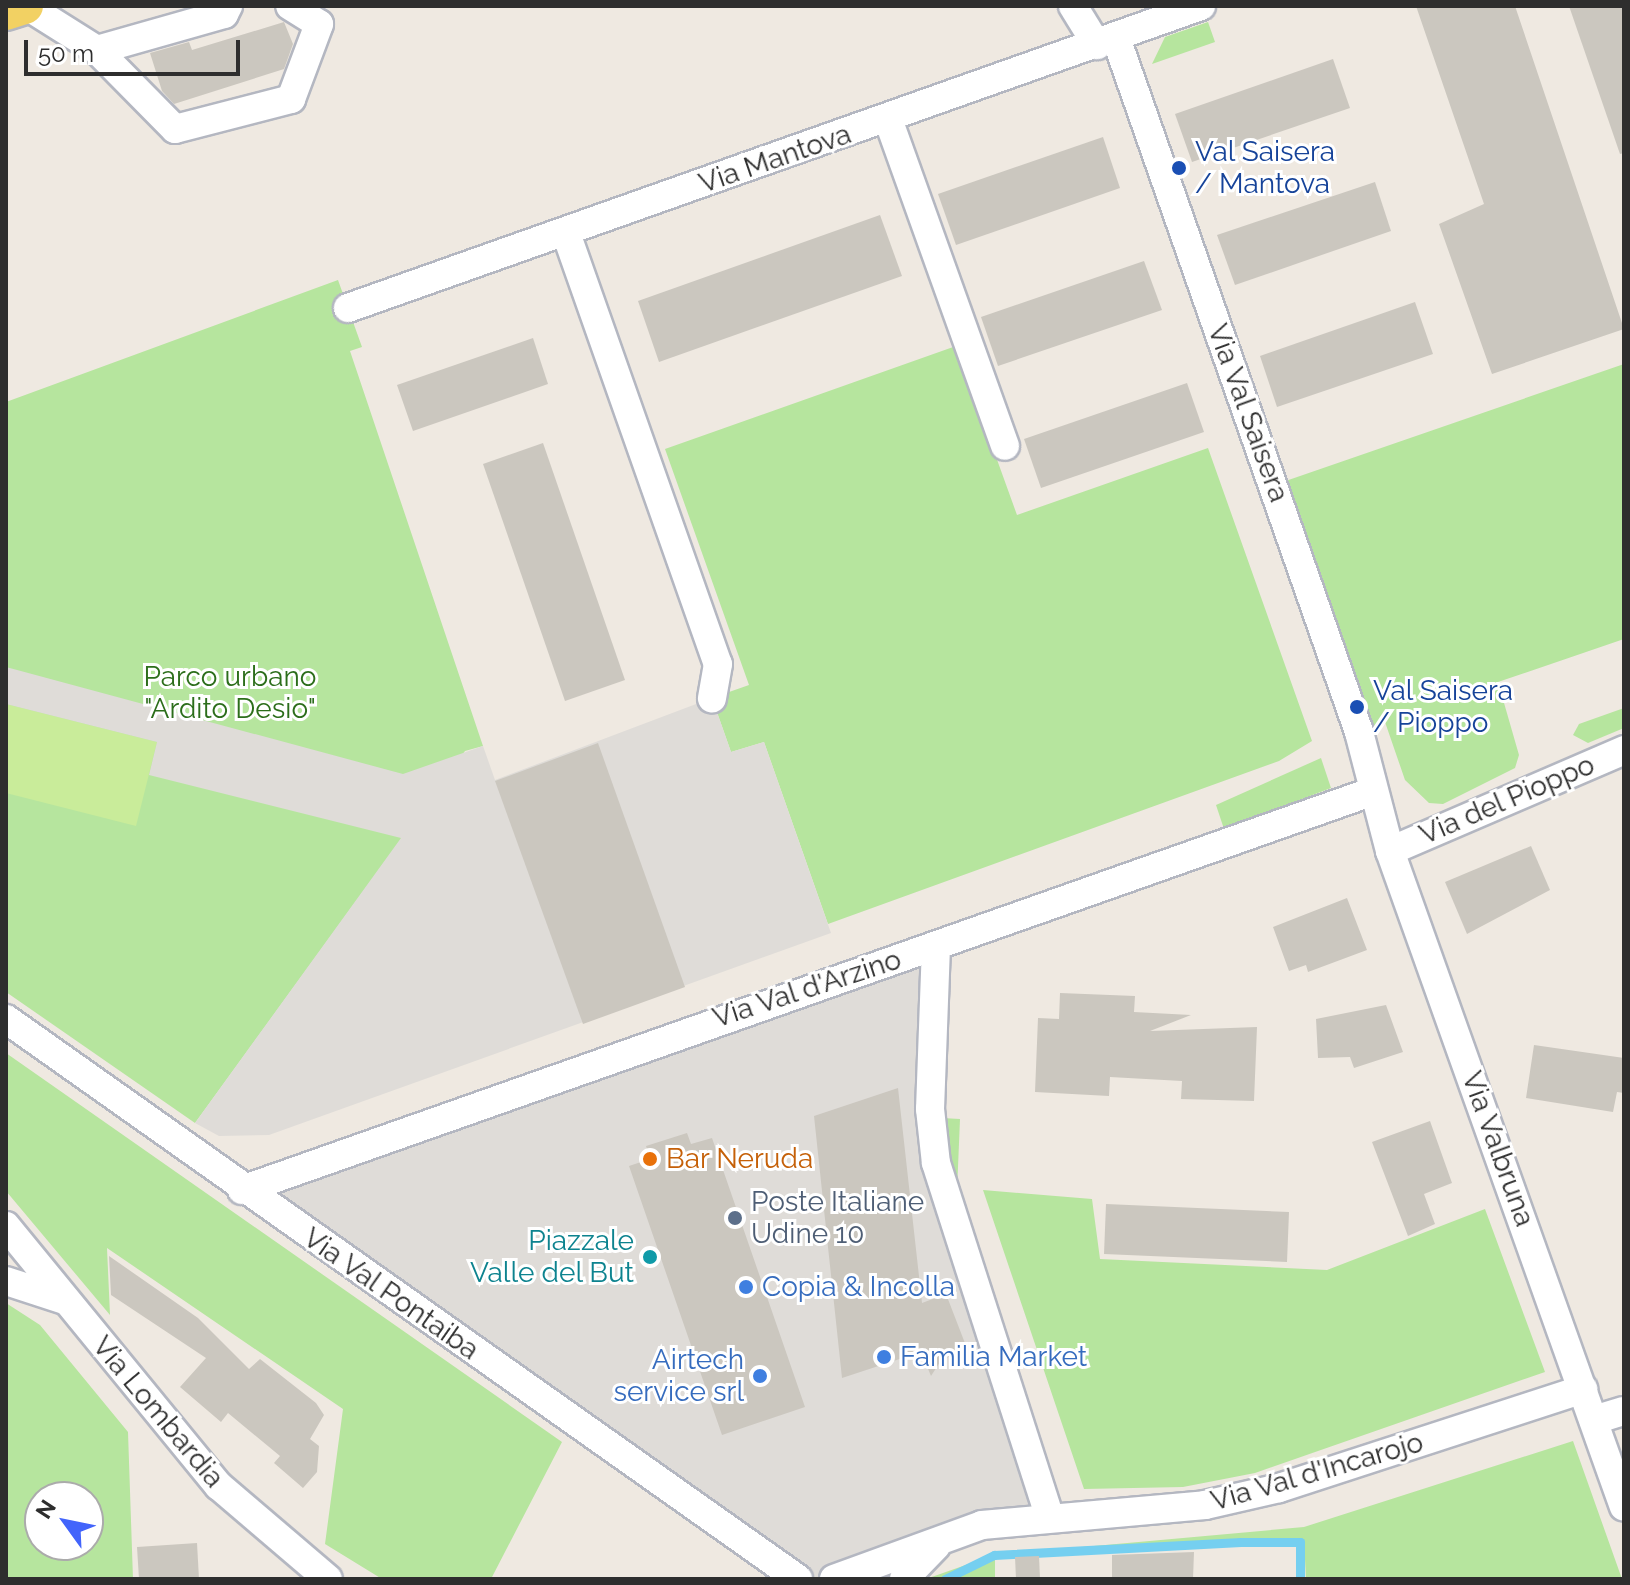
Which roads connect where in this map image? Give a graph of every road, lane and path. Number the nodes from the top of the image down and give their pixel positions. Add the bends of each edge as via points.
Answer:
1 (26, 6) edge
2 (228, 6) edge
3 (290, 6) edge
4 (1073, 6) edge
5 (1201, 6) edge
6 (6, 12) edge
7 (1106, 42) junction
8 (97, 50) junction
9 (888, 119) junction
10 (566, 233) junction
11 (348, 308) dead end
12 (1005, 446) dead end
13 (712, 698) dead end
14 (1624, 750) edge
15 (1374, 791) junction
16 (1390, 851) junction
17 (936, 946) junction
18 (6, 1019) edge
19 (242, 1190) junction
20 (6, 1226) edge
21 (6, 1281) edge
22 (65, 1300) junction
23 (1583, 1389) junction
24 (1624, 1411) edge
25 (1594, 1420) junction
26 (1624, 1507) edge
27 (1049, 1514) junction
28 (950, 1535) junction
29 (787, 1576) edge
30 (328, 1579) edge
31 (834, 1579) edge
32 (904, 1579) edge

1 - 6 main road
1 - 8 street
2 - 8 street via 224,14
3 - 8 street via 319,24 291,99 175,129
4 - 7 street, Via Val Saisera
5 - 7 street, Via Mantova
7 - 9 street, Via Mantova
7 - 15 street, Via Val Saisera
9 - 10 street, Via Mantova
9 - 12 street
10 - 11 street, Via Mantova
10 - 13 street via 718,664
14 - 16 street, Via del Pioppo
15 - 16 street, Via Valbruna
15 - 17 street, Via Val d'Arzino
16 - 23 street, Via Valbruna
17 - 19 street, Via Val d'Arzino
17 - 27 street via 930,1109 936,1163
18 - 19 street, Via Val Pontaiba
19 - 29 street, Via Val Pontaiba
20 - 22 street, Via Lombardia
21 - 22 street
22 - 30 street, Via Lombardia via 247,1516
23 - 25 street, Via Valbruna
23 - 27 street, Via Val d'Incarojo via 1249,1495 1205,1505
24 - 25 street
25 - 26 street, Via Valbruna
27 - 28 street, Via Val d'Incarojo
28 - 31 street, Via Val d'Incarojo
28 - 32 street

